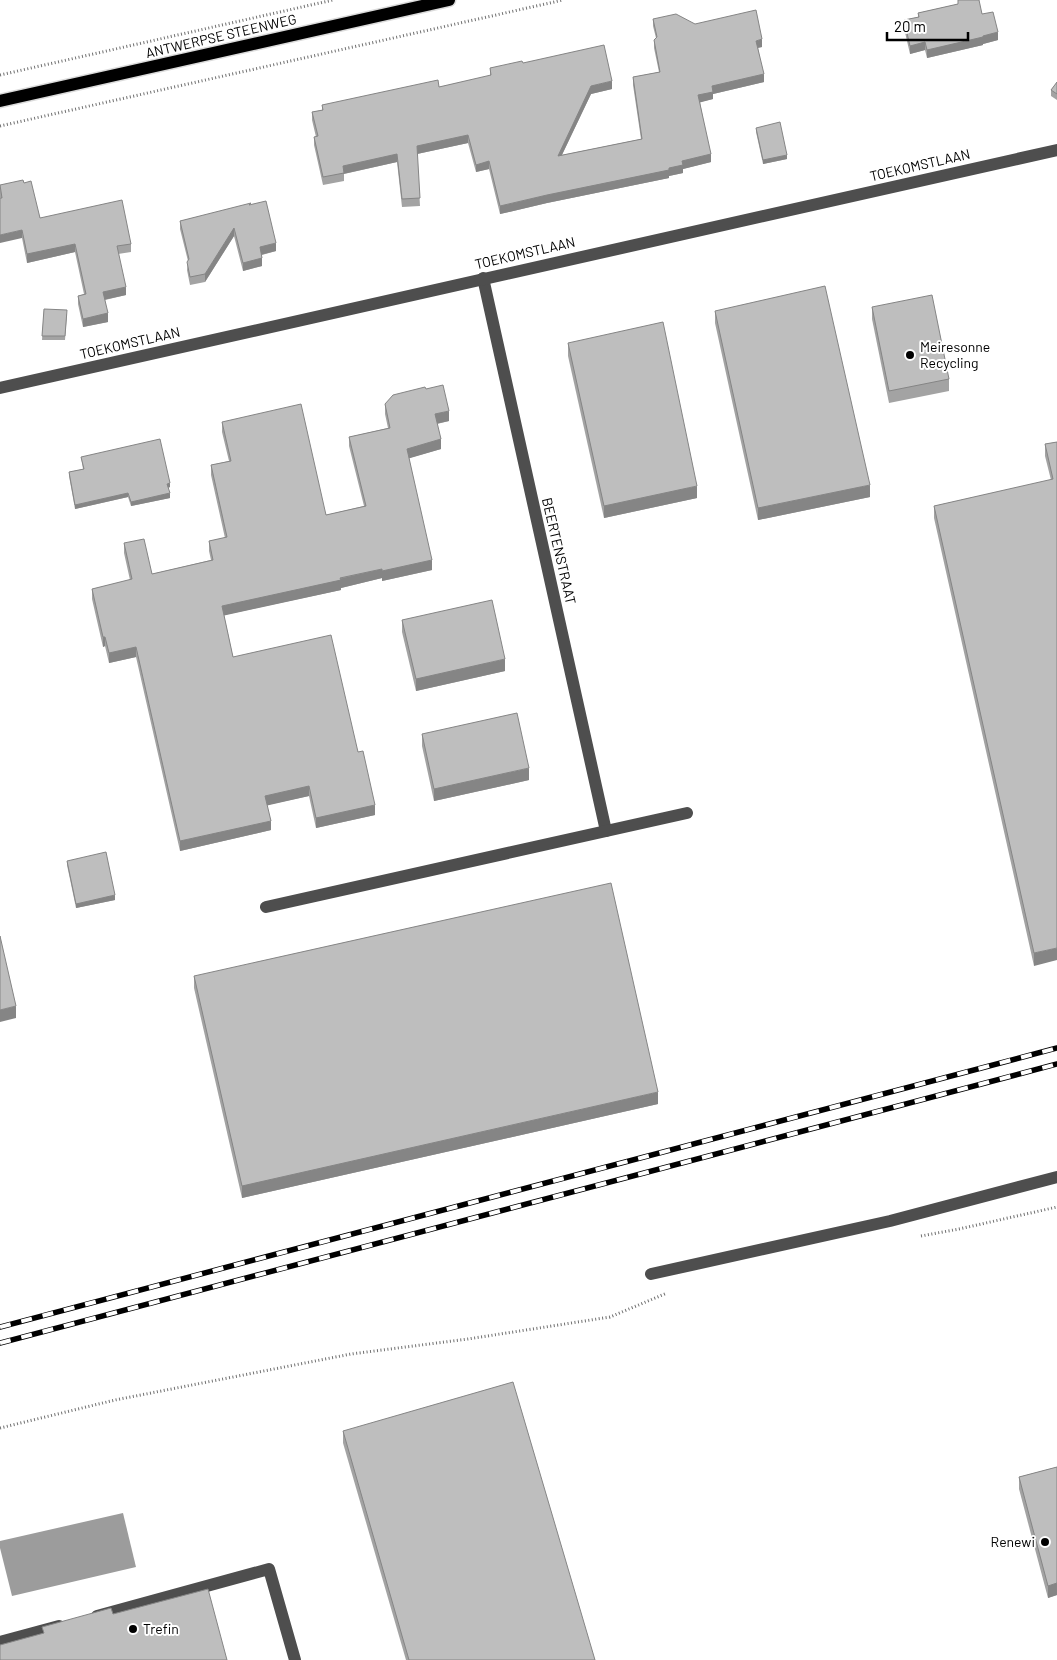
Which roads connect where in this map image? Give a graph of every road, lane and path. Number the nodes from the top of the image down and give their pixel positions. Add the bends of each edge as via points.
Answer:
1 (333, 0) edge
2 (449, 0) edge
3 (563, 0) edge
4 (0, 75) edge
5 (0, 101) edge
6 (0, 126) edge
7 (1057, 150) edge
8 (483, 278) junction
9 (0, 388) edge
10 (687, 813) dead end
11 (606, 831) junction
12 (266, 907) dead end
13 (1057, 1177) edge
14 (1057, 1207) edge
15 (914, 1237) dead end
16 (651, 1274) dead end
17 (674, 1290) dead end
18 (0, 1428) edge
19 (86, 1618) edge
20 (67, 1624) edge
21 (0, 1642) edge
22 (295, 1660) edge

1 - 4 path
2 - 5 main road, ANTWERPSE STEENWEG
3 - 6 path
7 - 8 street, TOEKOMSTLAAN
8 - 9 street, TOEKOMSTLAAN
8 - 11 street, BEERTENSTRAAT
10 - 11 street
11 - 12 street
13 - 16 street via 890,1221
14 - 15 path
17 - 18 path via 610,1317 351,1354 115,1400
19 - 22 street via 269,1569
20 - 21 street

